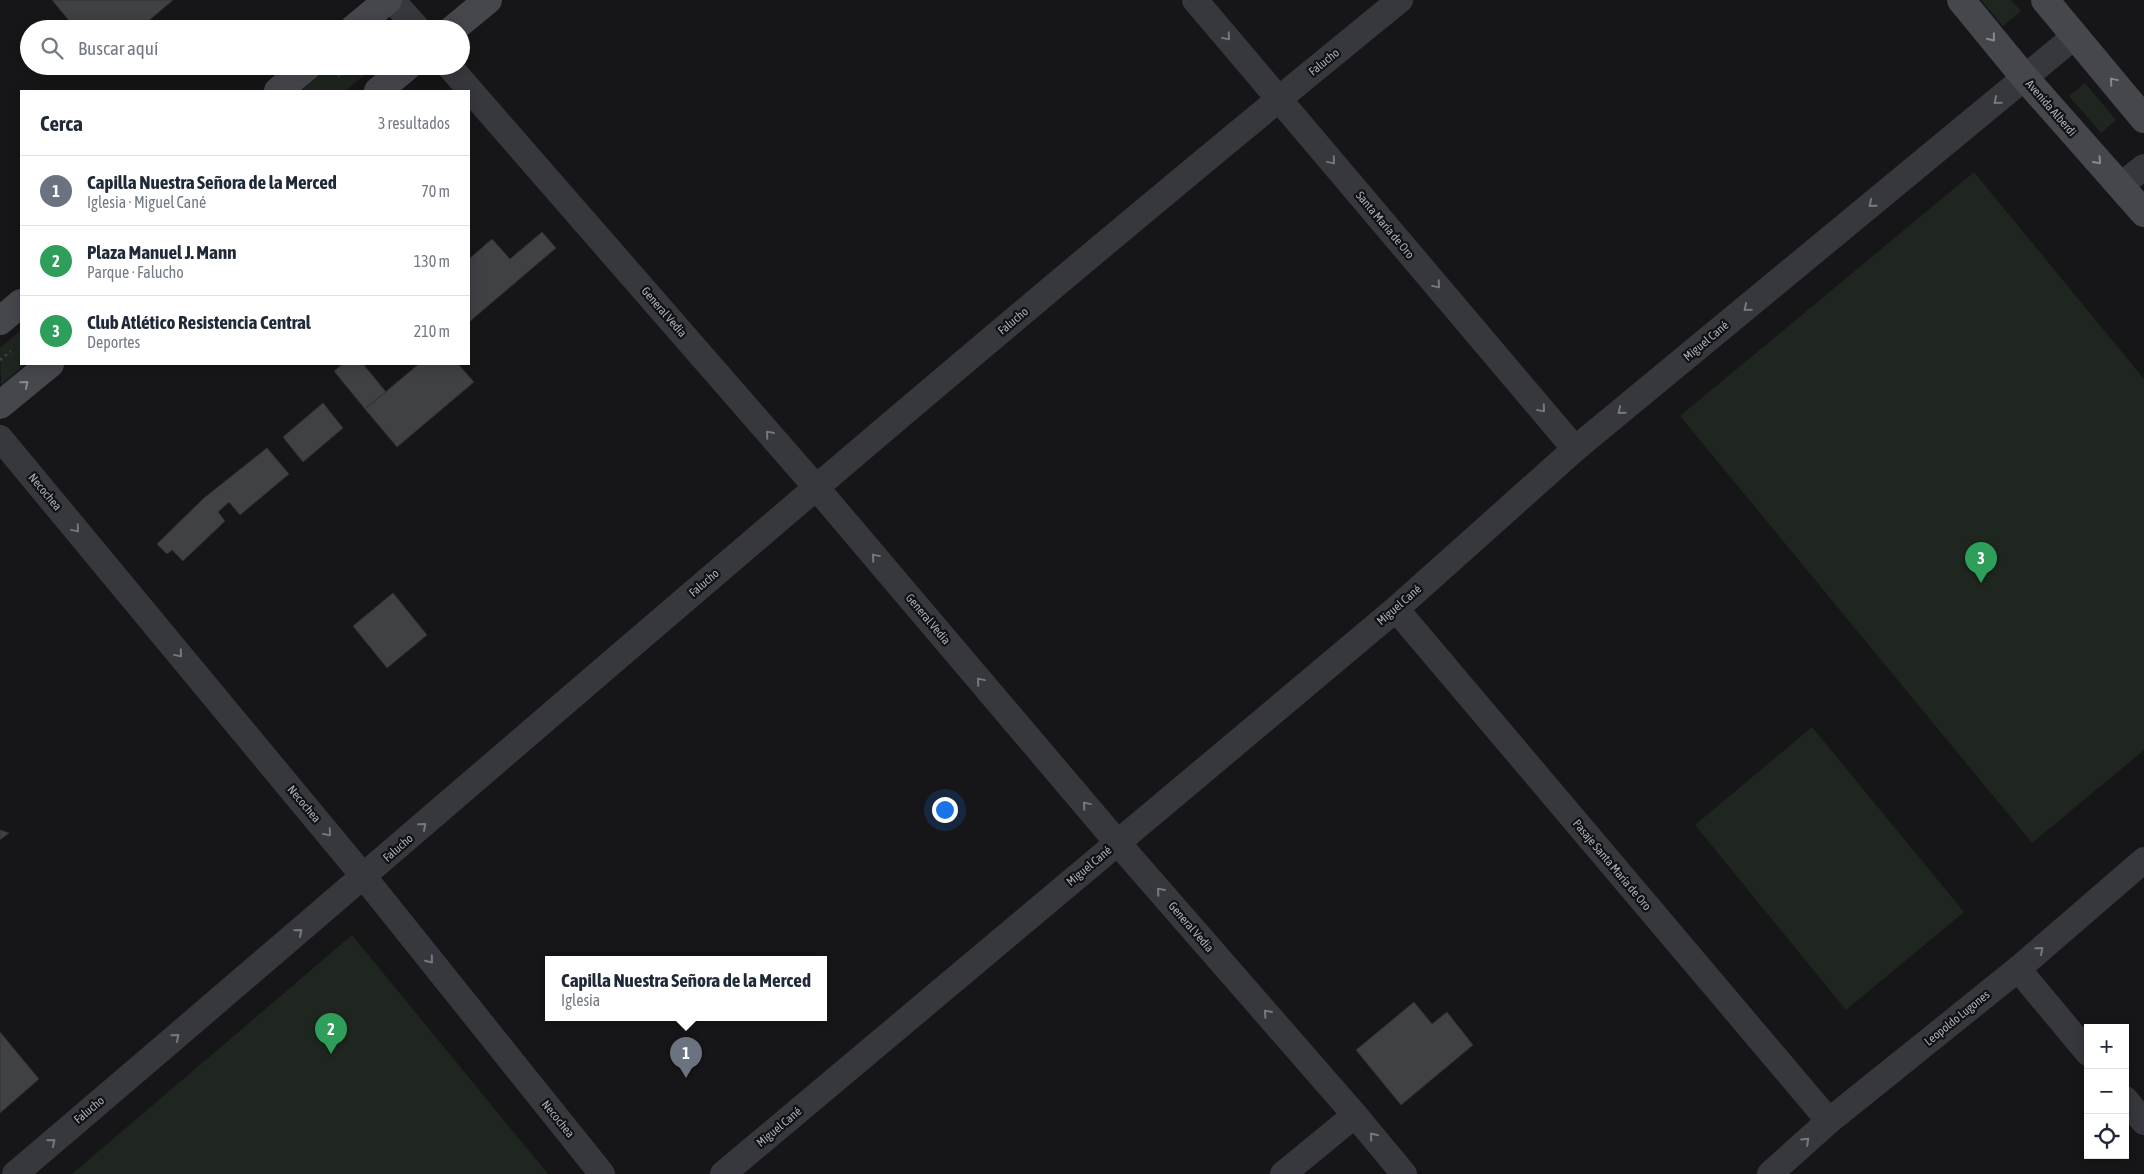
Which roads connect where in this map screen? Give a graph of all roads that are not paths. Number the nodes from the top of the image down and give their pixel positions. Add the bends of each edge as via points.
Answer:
1 (388, 0) edge
2 (392, 0) edge
3 (488, 0) edge
4 (1195, 0) edge
5 (1400, 0) edge
6 (1961, 0) edge
7 (2044, 0) edge
8 (364, 20) edge
9 (410, 20) edge
10 (464, 20) edge
11 (2075, 36) junction
12 (297, 75) edge
13 (397, 75) edge
14 (458, 75) edge
15 (2025, 78) junction
16 (279, 90) edge
17 (379, 90) edge
18 (1279, 99) junction
19 (2144, 119) edge
20 (2144, 167) edge
21 (2120, 186) junction
22 (2144, 214) edge
23 (20, 304) edge
24 (0, 321) edge
25 (49, 365) edge
26 (0, 405) edge
27 (0, 438) edge
28 (1576, 449) junction
29 (815, 486) junction
30 (1396, 609) junction
31 (1117, 842) junction
32 (2144, 860) edge
33 (364, 877) junction
34 (2018, 969) junction
35 (2084, 1048) edge
36 (2129, 1104) edge
37 (1355, 1115) junction
38 (1829, 1121) junction
39 (2144, 1122) edge
40 (1782, 1170) edge
41 (15, 1174) edge
42 (602, 1174) edge
43 (723, 1174) edge
44 (1283, 1174) edge
45 (1404, 1174) edge

1 - 8 main road
2 - 9 street
3 - 10 main road
4 -> 18 street, Santa María de Oro
5 - 18 street, Falucho
6 -> 15 main road, Avenida Alberdi
7 - 11 main road
11 - 15 street, Miguel Cané
19 -> 11 main road
12 - 16 main road
13 - 17 main road
29 -> 14 street, General Vedia
15 -> 21 main road, Avenida Alberdi
15 -> 28 street, Miguel Cané
18 -> 28 street, Santa María de Oro
18 - 29 street, Falucho
20 - 21 street
21 - 22 main road, Avenida Alberdi
23 - 24 main road
26 -> 25 main road
27 -> 33 street, Necochea
28 - 30 street, Miguel Cané
31 -> 29 street, General Vedia
33 -> 29 street, Falucho
30 - 31 street, Miguel Cané
30 - 38 street, Pasaje Santa María de Oro
37 -> 31 street, General Vedia
31 - 43 street, Miguel Cané
34 -> 32 street, Leopoldo Lugones
41 -> 33 street, Falucho
33 -> 42 street, Necochea
34 - 35 street
34 - 38 street, Leopoldo Lugones
36 - 39 street
37 - 44 street
45 -> 37 street, General Vedia
40 -> 38 street, Leopoldo Lugones

